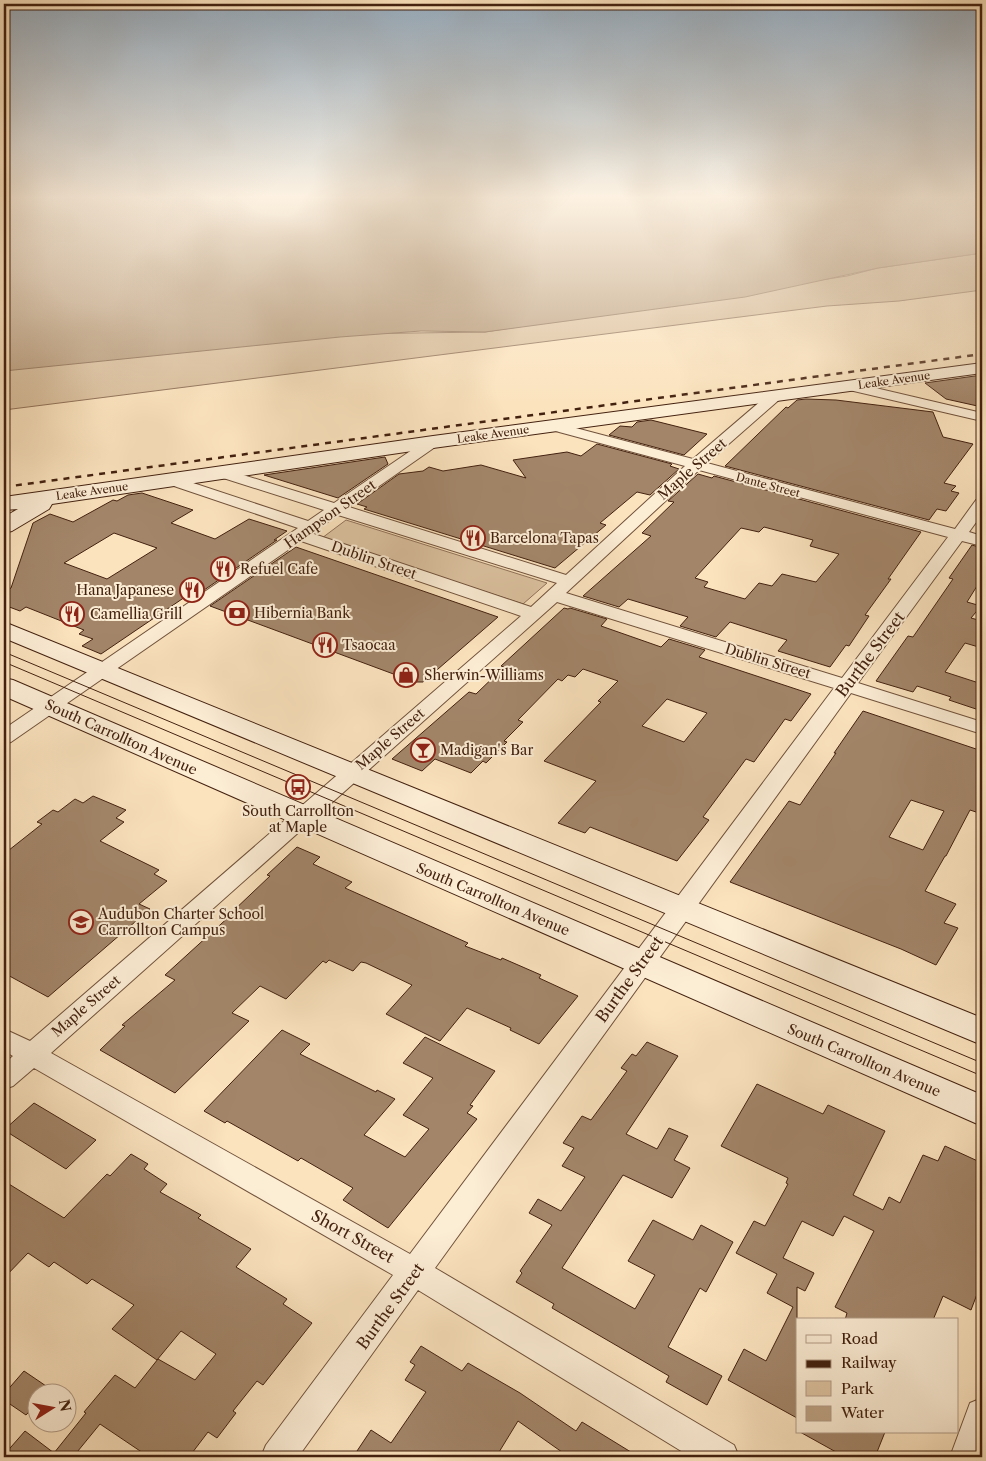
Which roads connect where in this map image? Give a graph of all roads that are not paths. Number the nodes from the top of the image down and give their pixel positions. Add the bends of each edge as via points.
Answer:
1 (982, 368) edge
2 (850, 386) junction
3 (775, 396) junction
4 (982, 418) edge
5 (553, 426) junction
6 (433, 442) junction
7 (695, 465) junction
8 (222, 472) junction
9 (242, 479) junction
10 (170, 480) junction
11 (214, 494) junction
12 (54, 497) junction
13 (4, 504) edge
14 (982, 504) edge
15 (336, 510) junction
16 (4, 526) edge
17 (306, 531) junction
18 (959, 535) junction
19 (982, 542) edge
20 (559, 589) junction
21 (534, 614) junction
22 (4, 629) edge
23 (102, 671) junction
24 (847, 685) junction
25 (4, 686) edge
26 (50, 707) junction
27 (982, 728) edge
28 (4, 738) edge
29 (350, 773) junction
30 (302, 816) junction
31 (681, 909) junction
32 (641, 963) junction
33 (982, 1032) edge
34 (4, 1039) edge
35 (31, 1055) junction
36 (4, 1079) edge
37 (982, 1111) edge
38 (415, 1272) junction
39 (982, 1414) edge
40 (278, 1457) edge
41 (722, 1457) edge
42 (967, 1457) edge

1 - 2 main road, Leake Avenue
2 - 3 main road, Leake Avenue
2 - 4 street
3 - 5 main road, Leake Avenue
3 - 7 street, Maple Street
5 - 6 main road, Leake Avenue
5 - 7 street, Dante Street
6 - 8 main road, Leake Avenue
6 - 15 street, Hampson Street
7 - 18 street, Dante Street
7 - 20 street, Maple Street
8 - 9 street, Dublin Street
8 - 10 main road, Leake Avenue
9 - 11 street via 221,482 212,491
9 - 15 street, Dublin Street
10 - 11 street, Dublin Street
10 - 12 main road, Leake Avenue
11 - 17 street, Dublin Street
12 - 13 main road, Leake Avenue
12 - 16 main road
14 - 18 street, Burthe Street
15 - 17 street, Hampson Street
15 - 20 street, Dublin Street
17 - 21 street, Dublin Street
17 - 23 street, Hampson Street
18 - 19 street, Dante Street
18 - 24 street, Burthe Street
20 - 21 street, Maple Street
20 - 24 street, Dublin Street
21 - 29 street, Maple Street
22 - 23 main road
23 - 26 street, Hampson Street
23 - 29 main road
24 - 27 street, Dublin Street
24 - 31 street, Burthe Street
25 - 26 main road, South Carrollton Avenue
26 - 28 street, Hampson Street
26 - 30 main road, South Carrollton Avenue
29 - 30 street, Maple Street
29 - 31 main road
30 - 32 main road, South Carrollton Avenue
30 - 35 street, Maple Street
31 - 32 street, Burthe Street
31 - 33 main road
32 - 37 main road, South Carrollton Avenue
32 - 38 street, Burthe Street
34 - 35 street, Short Street
35 - 36 street, Maple Street
35 - 38 street, Short Street
38 - 40 street, Burthe Street
38 - 41 street, Short Street
39 - 42 street

